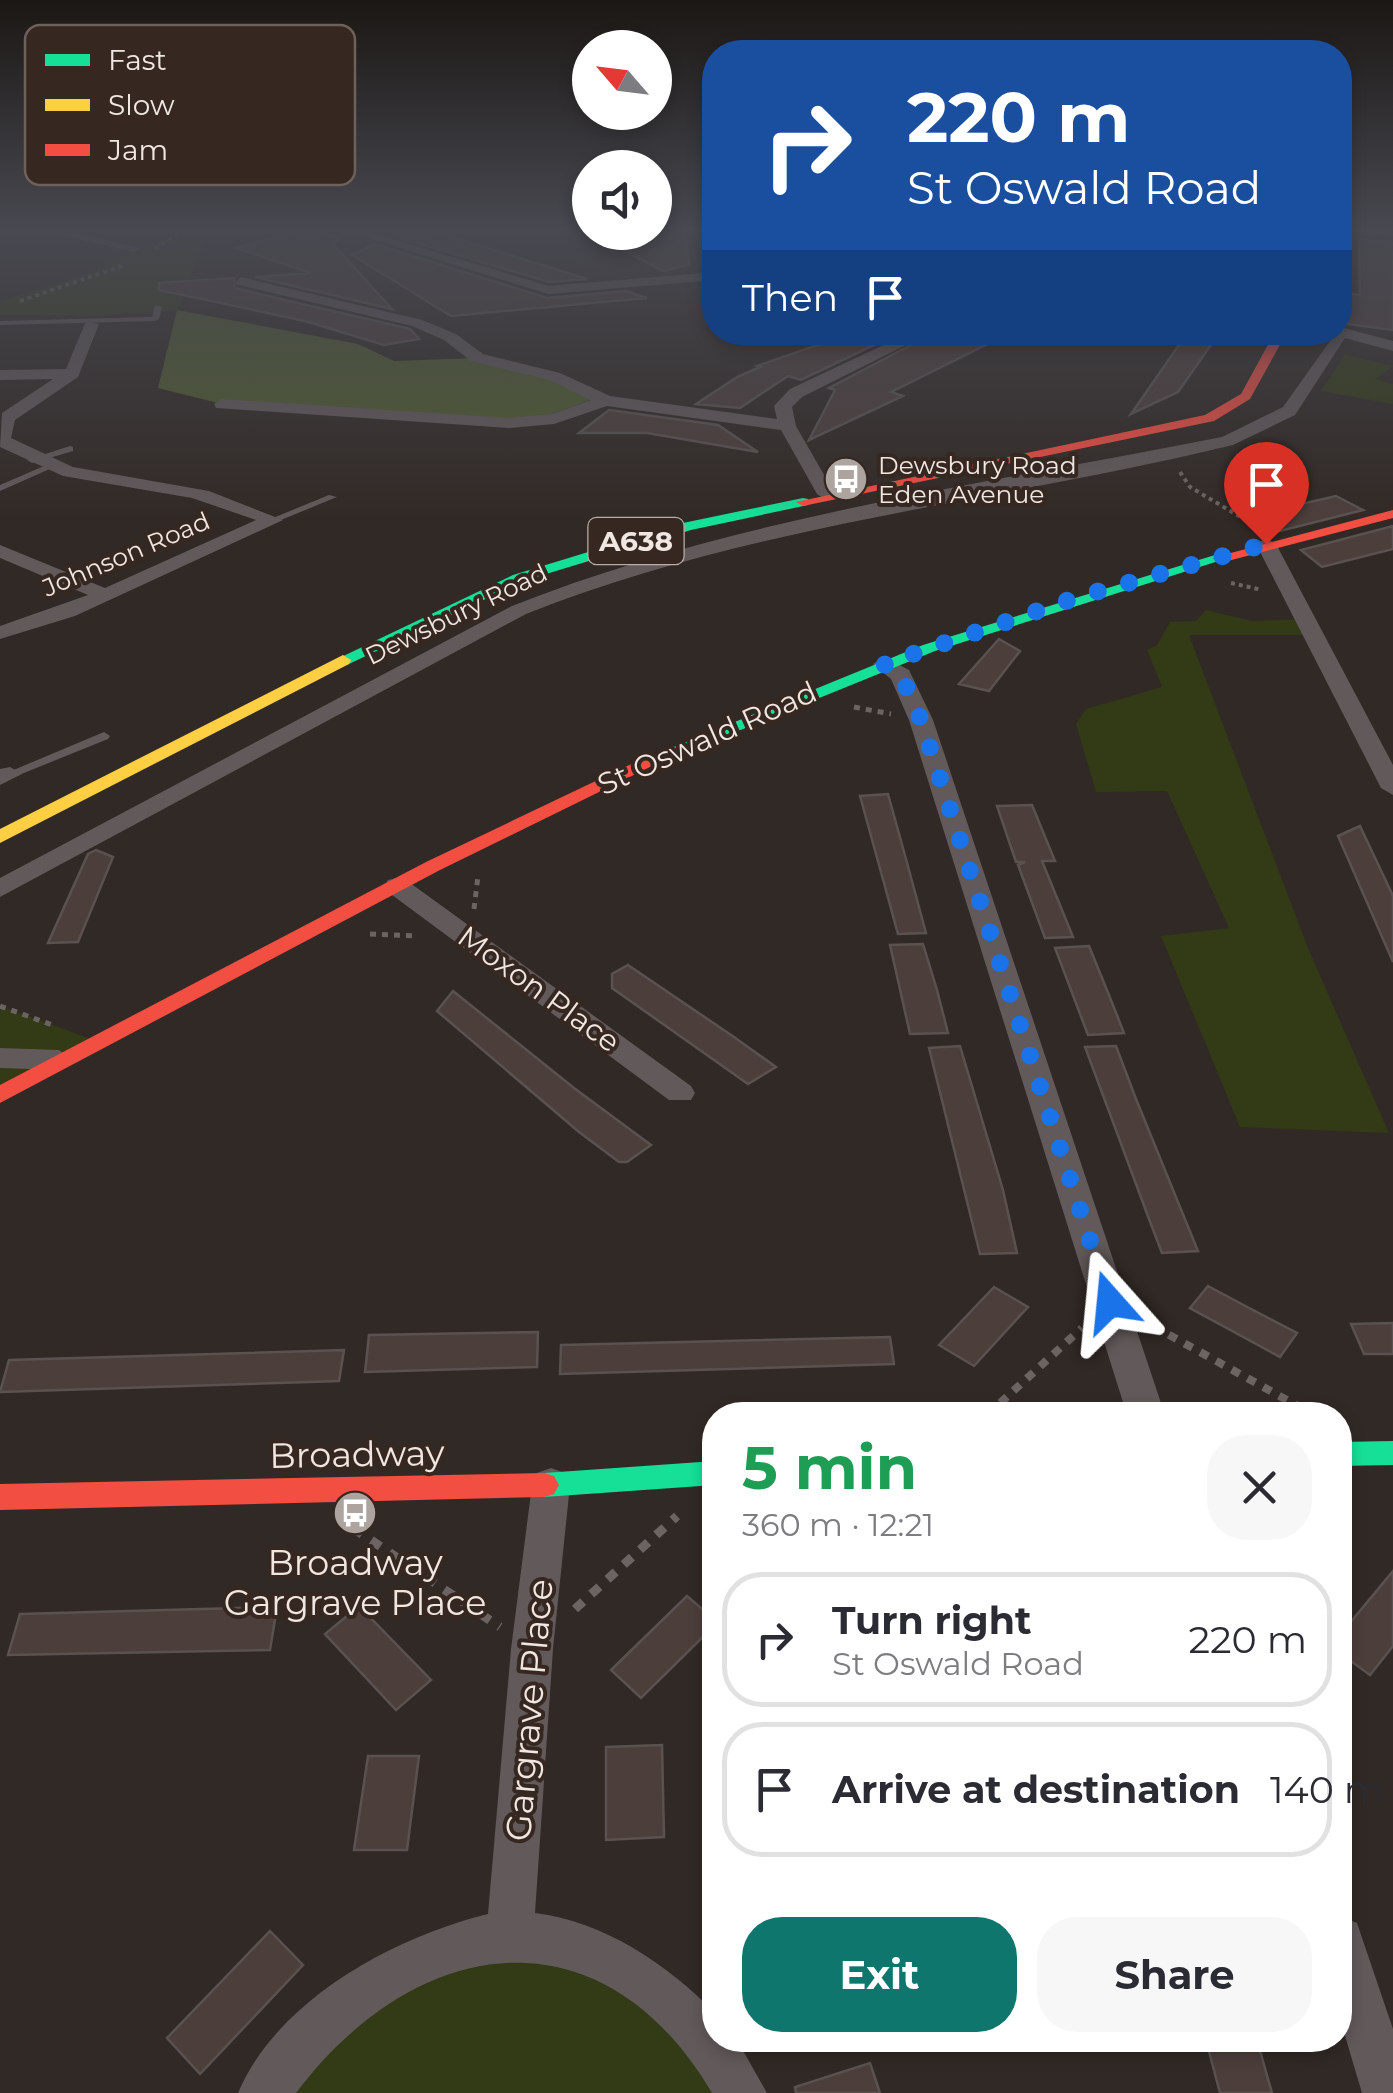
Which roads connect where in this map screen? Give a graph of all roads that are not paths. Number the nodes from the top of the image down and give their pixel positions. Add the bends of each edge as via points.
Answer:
1 (90, 326) edge
2 (423, 326) edge
3 (1352, 336) edge
4 (898, 345) edge
5 (1274, 345) edge
6 (1333, 345) edge
7 (1393, 346) edge
8 (72, 374) junction
9 (0, 375) edge
10 (606, 402) junction
11 (222, 404) dead end
12 (787, 426) junction
13 (0, 431) edge
14 (70, 449) dead end
15 (39, 464) junction
16 (0, 488) edge
17 (826, 494) junction
18 (332, 497) dead end
19 (1393, 514) edge
20 (273, 520) junction
21 (1274, 542) junction
22 (0, 551) edge
23 (105, 595) junction
24 (0, 633) edge
25 (884, 664) junction
26 (104, 736) dead end
27 (5, 776) edge
28 (1393, 788) edge
29 (0, 837) edge
30 (397, 886) junction
31 (0, 889) edge
32 (0, 1058) edge
33 (58, 1060) junction
34 (680, 1093) dead end
35 (0, 1095) edge
36 (1142, 1402) edge
37 (1393, 1453) edge
38 (1352, 1454) edge
39 (702, 1474) edge
40 (552, 1485) junction
41 (0, 1496) edge
42 (510, 1934) junction
43 (1352, 1978) edge
44 (702, 2037) edge
45 (712, 2052) edge
46 (264, 2093) edge
47 (741, 2093) edge
48 (1388, 2093) edge

1 - 8 street
2 - 10 street via 477,358 554,376
3 - 7 street
4 - 12 street via 796,393 783,406
5 - 17 main road, Dewsbury Road / A638 via 1246,396 1209,418
6 - 31 street, Dewsbury Road via 1303,395 1272,422 1227,440 786,530 569,590 470,632
8 - 9 street
8 - 13 street via 8,416
10 - 11 street via 554,419 508,423
10 - 12 street
12 - 17 street
13 - 15 street via 2,440
14 - 15 lane
15 - 16 lane
15 - 20 street via 199,493
17 - 29 main road, Dewsbury Road / A638 via 573,559 464,600
18 - 20 lane
19 - 21 main road, St Oswald Road
20 - 23 street, Johnson Road
21 - 25 main road, St Oswald Road via 1078,597
21 - 28 street
22 - 23 street
23 - 24 street, Johnson Road
25 - 30 main road, St Oswald Road via 658,756
25 - 36 street via 901,675 921,720
26 - 27 lane
30 - 33 main road, St Oswald Road
30 - 34 street, Moxon Place
32 - 33 street, St Oswald Road
33 - 35 main road, St Oswald Road
37 - 38 main road
39 - 40 main road, Broadway
40 - 41 main road, Broadway
40 - 42 street, Gargrave Place
42 - 44 street via 548,1939 605,1960 653,1988
42 - 46 street via 422,1964 346,2006
43 - 48 street
45 - 47 street

